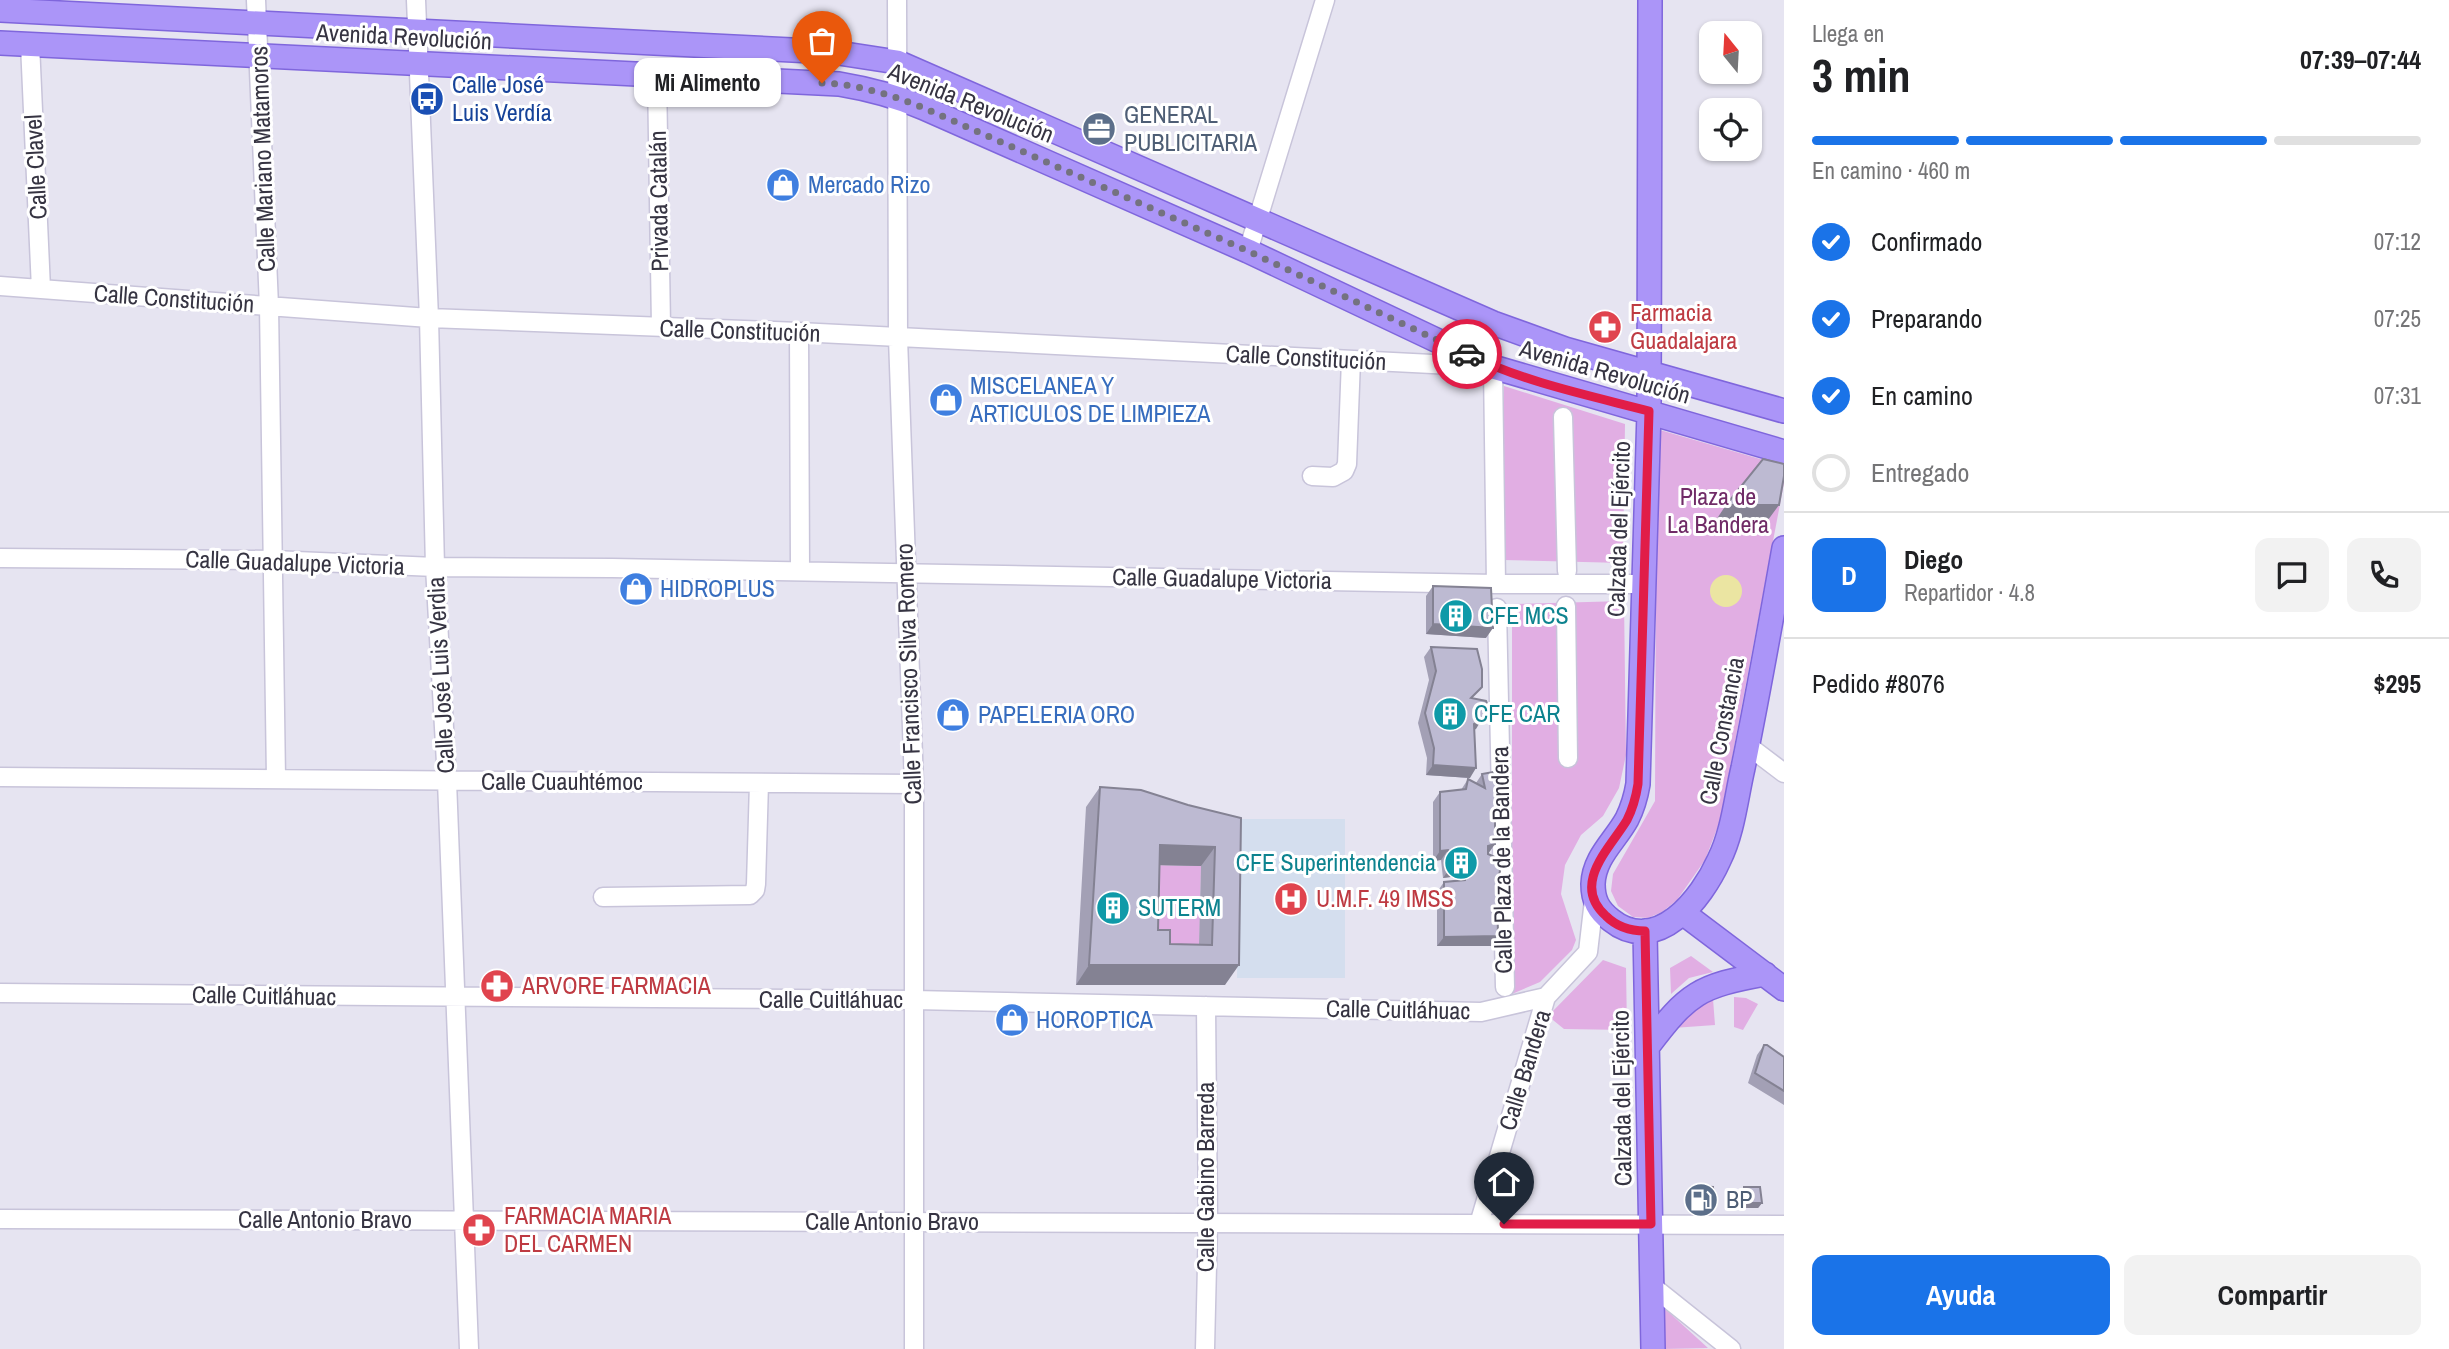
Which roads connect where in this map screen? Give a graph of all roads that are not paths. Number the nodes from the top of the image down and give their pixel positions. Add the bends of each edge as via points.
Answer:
1 (416, 0) edge
2 (897, 0) edge
3 (1325, 0) edge
4 (1650, 0) edge
5 (28, 6) edge
6 (0, 10) edge
7 (256, 11) edge
8 (418, 31) junction
9 (0, 43) edge
10 (30, 44) junction
11 (258, 57) junction
12 (897, 62) junction
13 (419, 64) junction
14 (657, 75) junction
15 (897, 97) junction
16 (1258, 220) junction
17 (1248, 251) junction
18 (0, 286) edge
19 (41, 289) junction
20 (269, 306) junction
21 (429, 318) junction
22 (661, 327) junction
23 (799, 332) junction
24 (898, 338) junction
25 (1351, 360) junction
26 (1487, 364) junction
27 (1649, 373) junction
28 (1649, 411) junction
29 (1784, 411) edge
30 (1563, 417) dead end
31 (1784, 452) edge
32 (1312, 476) dead end
33 (1784, 548) edge
34 (0, 558) edge
35 (272, 561) junction
36 (436, 567) junction
37 (800, 571) junction
38 (1566, 571) dead end
39 (906, 574) junction
40 (1781, 581) edge
41 (1496, 584) junction
42 (1644, 584) junction
43 (1566, 606) dead end
44 (1497, 608) dead end
45 (1748, 745) junction
46 (1568, 758) dead end
47 (1784, 772) edge
48 (0, 777) edge
49 (276, 779) junction
50 (447, 781) junction
51 (759, 783) junction
52 (914, 784) junction
53 (603, 897) dead end
54 (1594, 900) junction
55 (1683, 913) junction
56 (1645, 931) junction
57 (1765, 974) junction
58 (1505, 987) dead end
59 (1784, 989) edge
60 (0, 993) edge
61 (1546, 997) junction
62 (455, 998) junction
63 (914, 1000) junction
64 (1206, 1006) junction
65 (1648, 1046) junction
66 (0, 1219) edge
67 (463, 1221) junction
68 (914, 1222) junction
69 (1208, 1223) junction
70 (1479, 1224) junction
71 (1651, 1224) junction
72 (1784, 1225) edge
73 (1652, 1286) junction
74 (469, 1349) edge
75 (915, 1349) edge
76 (1205, 1349) edge
77 (1653, 1349) edge
78 (1731, 1349) edge

1 - 8 street, Calle José Luis Verdia
2 - 12 street, Calle Francisco Silva Romero
3 - 16 street
4 - 27 main road, Calzada del Ejército
5 - 6 main road, Avenida Revolución
5 - 7 main road, Avenida Revolución
7 - 8 main road, Avenida Revolución
7 - 11 street, Calle Mariano Matamoros
8 - 12 main road, Avenida Revolución via 832,52
8 - 13 street, Calle José Luis Verdia
9 - 10 main road, Avenida Revolución
10 - 11 main road, Avenida Revolución
10 - 19 street, Calle Clavel
11 - 13 main road, Avenida Revolución
11 - 20 street, Calle Mariano Matamoros
12 - 15 street, Calle Francisco Silva Romero
12 - 16 main road, Avenida Revolución
13 - 14 main road, Avenida Revolución
13 - 21 street, Calle José Luis Verdia
14 - 15 main road, Avenida Revolución via 839,83
14 - 22 street, Privada Catalán
15 - 17 main road, Avenida Revolución
15 - 24 street, Calle Francisco Silva Romero
16 - 17 street
16 - 27 main road, Avenida Revolución via 1537,341
17 - 26 main road, Avenida Revolución
18 - 19 street, Calle Constitución
19 - 20 street, Calle Constitución
20 - 21 street, Calle Constitución
20 - 35 street, Calle Mariano Matamoros
21 - 22 street, Calle Constitución
21 - 36 street, Calle José Luis Verdia
22 - 23 street, Calle Constitución
23 - 24 street, Calle Constitución
23 - 37 street
24 - 25 street, Calle Constitución
24 - 39 street, Calle Francisco Silva Romero
25 - 26 street, Calle Constitución
25 - 32 street via 1347,464 1339,475
26 - 28 main road, Avenida Revolución
26 - 41 street
27 - 28 main road, Calzada del Ejército
27 - 29 main road, Avenida Revolución
28 - 31 main road, Avenida Revolución
28 - 42 main road, Calzada del Ejército
30 - 38 street
33 - 40 main road, Calle Constancia
34 - 35 street, Calle Guadalupe Victoria
35 - 36 street, Calle Guadalupe Victoria
35 - 49 street, Calle Mariano Matamoros
36 - 37 street, Calle Guadalupe Victoria
36 - 50 street, Calle José Luis Verdia
37 - 39 street, Calle Guadalupe Victoria
39 - 41 street, Calle Guadalupe Victoria
39 - 52 street, Calle Francisco Silva Romero
40 - 45 main road, Calle Constancia
41 - 42 street, Calle Guadalupe Victoria
42 - 54 main road, Calzada del Ejército via 1638,784 1626,821 1595,869
43 - 46 street
44 - 58 street, Calle Plaza de la Bandera
45 - 47 street
45 - 55 main road, Calle Constancia via 1724,849 1710,879
48 - 49 street, Calle Cuauhtémoc
49 - 50 street, Calle Cuauhtémoc
50 - 51 street, Calle Cuauhtémoc
50 - 62 street, Calle José Luis Verdia
51 - 52 street, Calle Cuauhtémoc
51 - 53 street via 757,884 750,895
52 - 63 street, Calle Francisco Silva Romero
54 - 56 main road via 1614,923
54 - 61 street via 1588,952
55 - 56 main road
55 - 57 main road
56 - 65 main road, Calzada del Ejército
57 - 59 main road
57 - 65 main road via 1718,983 1696,994
60 - 62 street, Calle Cuitláhuac
61 - 64 street, Calle Cuitláhuac via 1481,1012
61 - 70 street, Calle Bandera
62 - 63 street, Calle Cuitláhuac
62 - 67 street, Calle José Luis Verdia
63 - 64 street, Calle Cuitláhuac
63 - 68 street, Calle Francisco Silva Romero
64 - 69 street, Calle Gabino Barreda
65 - 71 main road, Calzada del Ejército
66 - 67 street, Calle Antonio Bravo
67 - 68 street, Calle Antonio Bravo
67 - 74 street, Calle José Luis Verdia
68 - 69 street, Calle Antonio Bravo
68 - 75 street, Calle Francisco Silva Romero
69 - 70 street, Calle Antonio Bravo
69 - 76 street, Calle Gabino Barreda
70 - 71 street, Calle Antonio Bravo
71 - 72 street, Calle Antonio Bravo
71 - 73 main road, Calzada del Ejército
73 - 77 main road, Calzada del Ejército
73 - 78 street

